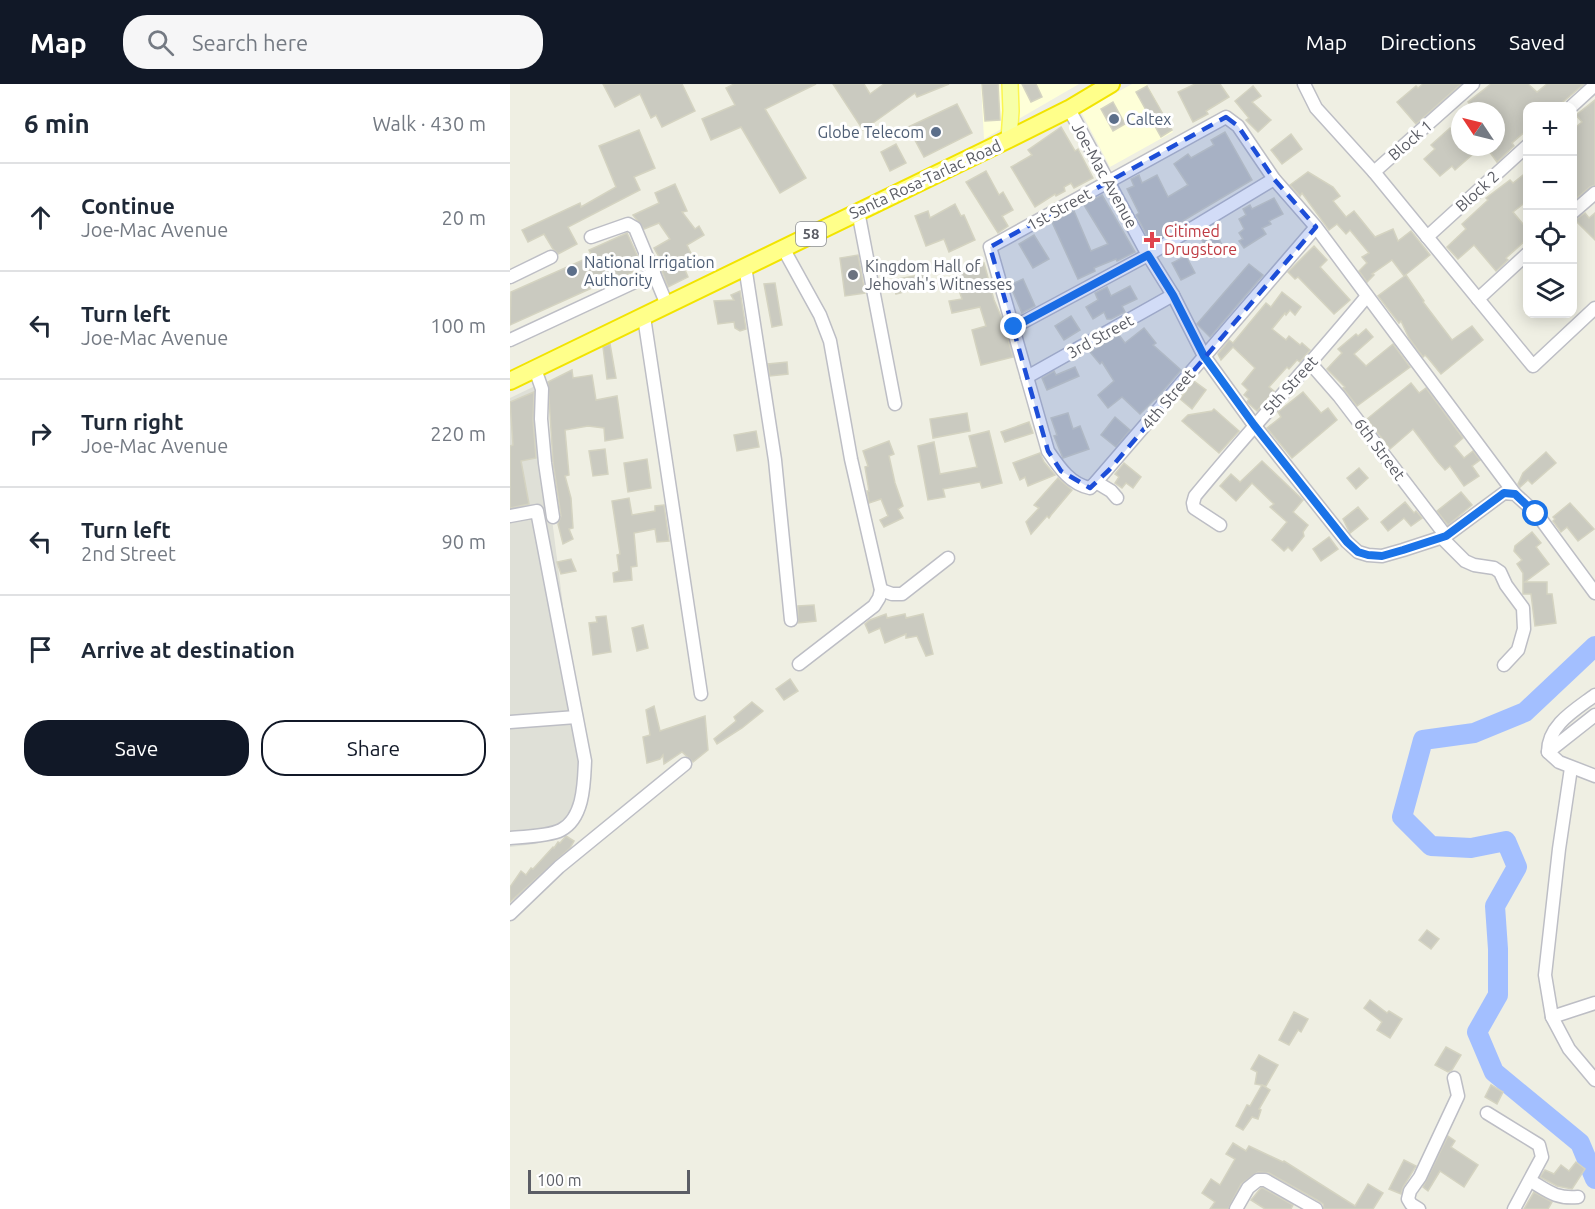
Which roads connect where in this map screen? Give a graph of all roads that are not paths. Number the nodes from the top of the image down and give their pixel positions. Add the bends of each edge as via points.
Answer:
1 (1010, 84) edge
2 (1111, 84) edge
3 (1304, 84) edge
4 (1473, 84) edge
5 (1595, 85) edge
6 (1576, 102) edge
7 (1069, 109) junction
8 (1009, 139) junction
9 (1523, 150) edge
10 (1374, 172) junction
11 (1274, 180) junction
12 (1108, 182) junction
13 (1595, 193) edge
14 (1575, 210) edge
15 (858, 211) junction
16 (1316, 227) junction
17 (591, 237) dead end
18 (1427, 237) junction
19 (783, 248) junction
20 (1148, 255) junction
21 (551, 257) dead end
22 (1523, 258) edge
23 (745, 266) junction
24 (654, 273) junction
25 (510, 277) edge
26 (1173, 295) junction
27 (1367, 296) junction
28 (1478, 299) junction
29 (667, 305) junction
30 (1595, 308) edge
31 (644, 317) junction
32 (1014, 327) junction
33 (510, 340) edge
34 (1204, 356) junction
35 (1311, 364) junction
36 (534, 369) junction
37 (1027, 377) junction
38 (510, 381) edge
39 (895, 404) dead end
40 (1254, 425) junction
41 (1093, 485) junction
42 (1515, 494) junction
43 (1118, 498) dead end
44 (510, 516) edge
45 (553, 517) dead end
46 (1220, 525) dead end
47 (1444, 537) junction
48 (948, 558) dead end
49 (881, 590) junction
50 (1595, 593) edge
51 (791, 620) dead end
52 (799, 664) dead end
53 (1504, 666) dead end
54 (701, 694) dead end
55 (1595, 695) edge
56 (1595, 715) edge
57 (576, 717) junction
58 (510, 722) edge
59 (1548, 752) junction
60 (684, 764) dead end
61 (1571, 768) junction
62 (1595, 776) edge
63 (510, 838) edge
64 (510, 914) edge
65 (1595, 1003) edge
66 (1552, 1017) junction
67 (1454, 1078) dead end
68 (1595, 1080) edge
69 (1487, 1113) dead end
70 (1531, 1181) junction
71 (1578, 1197) dead end
72 (1236, 1209) edge
73 (1316, 1209) edge
74 (1419, 1209) edge
75 (1514, 1209) edge

1 - 8 main road
2 - 7 highway, Santa Rosa-Tarlac Road / 58
3 - 10 street via 1316,108
4 - 10 street, Block 1
5 - 6 street
7 - 8 highway, Santa Rosa-Tarlac Road / 58
7 - 12 street, Joe-Mac Avenue
8 - 15 highway, Santa Rosa-Tarlac Road / 58
9 - 18 street, Block 2
10 - 18 street
11 - 12 street, 1st Street via 1238,126 1230,118 1222,118
11 - 16 street
11 - 20 street
12 - 20 street, Joe-Mac Avenue
12 - 32 street, 1st Street via 990,247
13 - 14 street
15 - 19 highway, Santa Rosa-Tarlac Road / 58
15 - 39 street
16 - 27 street
16 - 34 street, 4th Street
17 - 24 street via 628,224 635,228
18 - 28 street
19 - 23 highway, Santa Rosa-Tarlac Road / 58
19 - 49 street via 830,341 851,459
20 - 26 street, Joe-Mac Avenue
20 - 32 street
21 - 25 street
22 - 28 street
23 - 29 highway, Santa Rosa-Tarlac Road / 58
23 - 51 street via 775,460
24 - 29 street
24 - 33 street
26 - 34 street, Joe-Mac Avenue
26 - 37 street, 3rd Street
27 - 35 street, 5th Street
27 - 42 street
28 - 30 street via 1533,366
29 - 31 highway, Santa Rosa-Tarlac Road / 58
31 - 36 highway, Santa Rosa-Tarlac Road / 58
31 - 54 street
32 - 37 street
34 - 40 street, Joe-Mac Avenue
34 - 41 street, 4th Street
35 - 40 street, 5th Street
35 - 47 street, 6th Street
36 - 38 highway, Santa Rosa-Tarlac Road / 58
36 - 45 street via 542,389 542,430
37 - 41 street via 1048,451 1062,471 1077,483
40 - 46 street, 5th Street via 1195,496 1194,508
40 - 47 street, Joe-Mac Avenue via 1358,552 1382,556
41 - 43 street via 1111,490
42 - 47 street, Joe-Mac Avenue via 1504,493
42 - 50 street via 1536,514
44 - 57 street via 537,511
47 - 53 street, 6th Street via 1465,561 1500,572 1523,608 1524,629 1518,650
48 - 49 street via 902,594
49 - 52 street via 874,606
55 - 59 street via 1558,724 1548,742
56 - 59 street
57 - 58 street
57 - 63 street via 585,761 584,788 572,822 562,830
59 - 61 street
60 - 64 street via 559,867
61 - 62 street
61 - 66 street via 1545,975
65 - 66 street
66 - 68 street via 1569,1049
67 - 74 street via 1458,1096 1410,1191 1408,1199
69 - 70 street via 1539,1145 1542,1157
70 - 71 street via 1556,1196
70 - 75 street
72 - 73 street via 1248,1188 1264,1180

